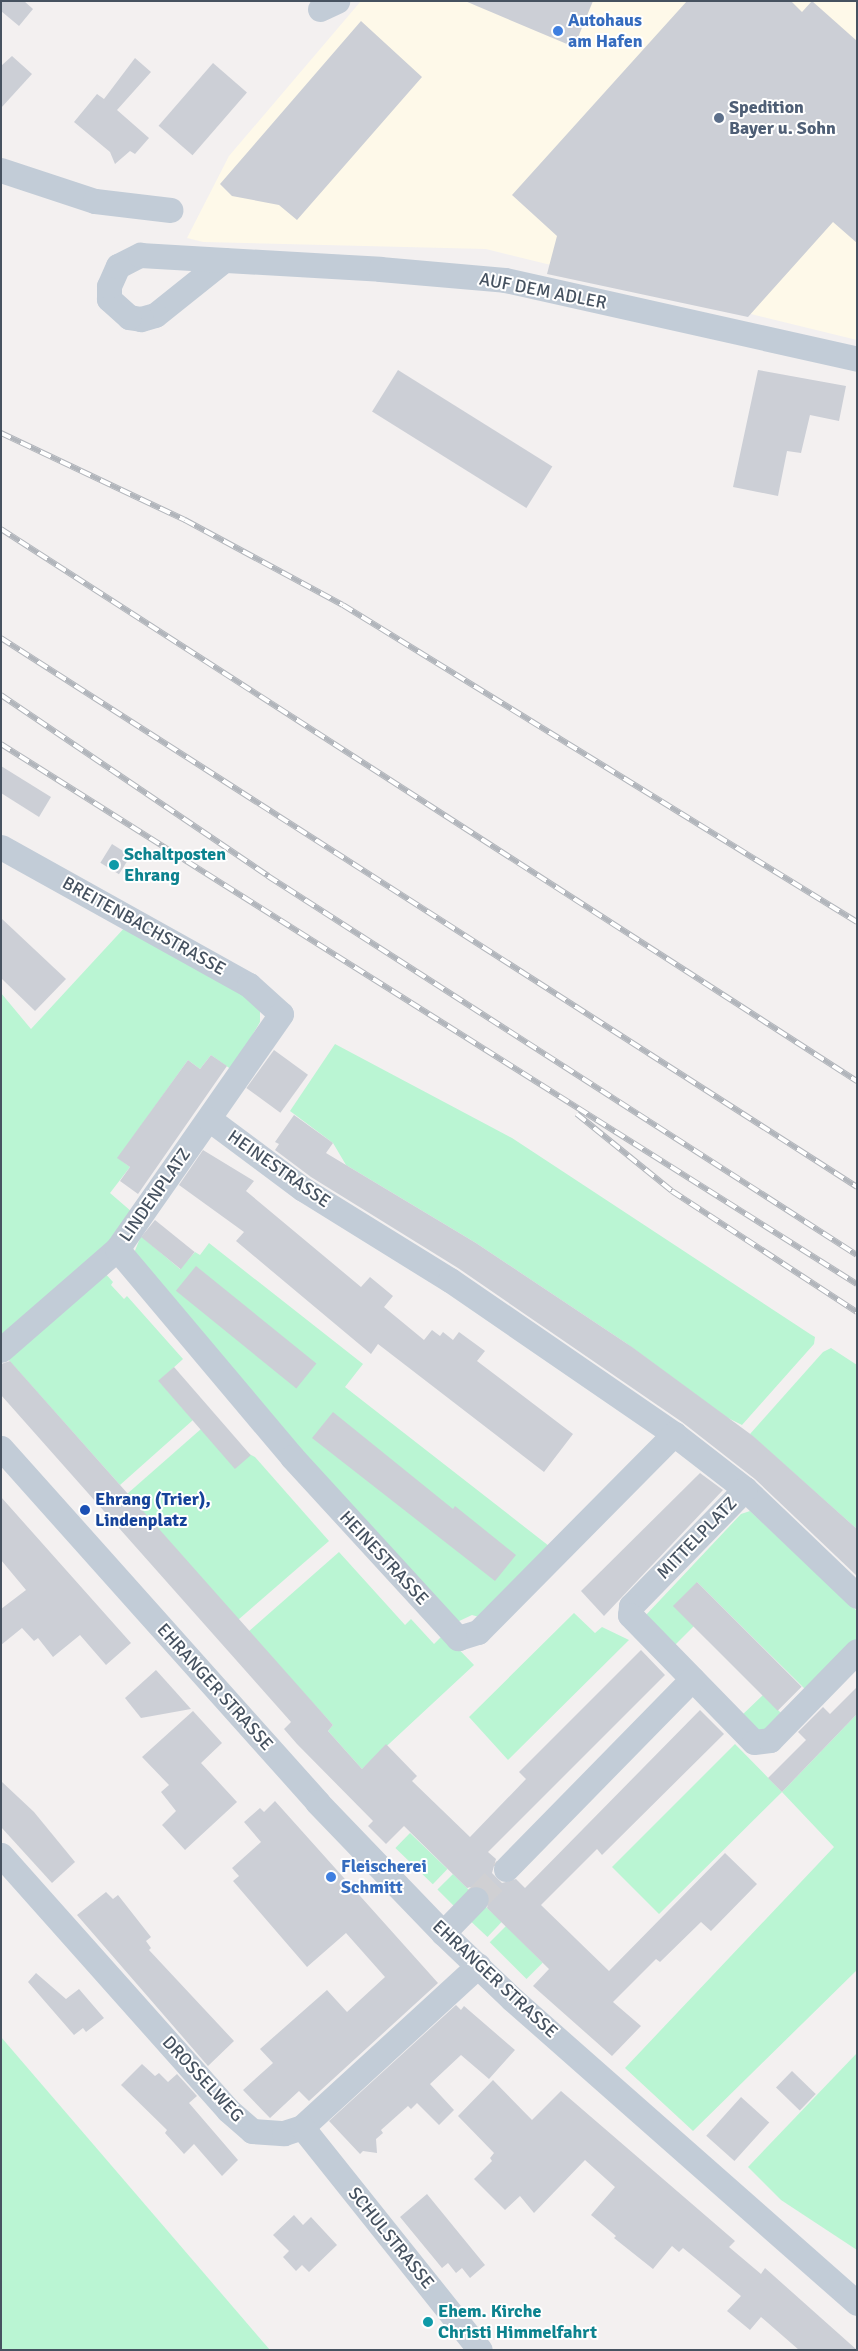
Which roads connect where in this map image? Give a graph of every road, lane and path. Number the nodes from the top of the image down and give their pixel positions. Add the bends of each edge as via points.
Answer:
1 (1, 170) edge
2 (170, 210) dead end
3 (224, 260) dead end
4 (857, 359) edge
5 (1, 847) edge
6 (281, 1014) joint
7 (209, 1119) junction
8 (117, 1249) junction
9 (1, 1350) edge
10 (674, 1434) junction
11 (1, 1448) edge
12 (745, 1489) junction
13 (857, 1596) edge
14 (857, 1650) edge
15 (692, 1679) junction
16 (1, 1855) edge
17 (506, 1869) tunnel mouth
18 (476, 1899) tunnel mouth
19 (443, 1933) junction
20 (478, 1966) junction
21 (302, 2127) junction
22 (857, 2303) edge
23 (480, 2350) edge

1 - 2 street via 95,201
3 - 4 street, AUF DEM ADLER via 504,280
5 - 6 street, BREITENBACHSTRASSE via 249,984
6 - 7 street, LINDENPLATZ
7 - 8 street, LINDENPLATZ
7 - 10 street, HEINESTRASSE via 303,1189 450,1280
8 - 9 street, LINDENPLATZ
8 - 10 street, HEINESTRASSE via 292,1457 458,1638 478,1632
10 - 12 street, HEINESTRASSE
11 - 19 street, EHRANGER STRASSE via 317,1802
12 - 13 street, MITTELPLATZ
12 - 15 street, MITTELPLATZ via 631,1606 630,1616
14 - 15 street, MITTELPLATZ via 770,1740 754,1742
15 - 17 street
16 - 21 street, DROSSELWEG via 228,2110 252,2131 284,2133
18 - 19 street
19 - 20 street, EHRANGER STRASSE
20 - 21 street, DROSSELWEG
20 - 22 street, EHRANGER STRASSE
21 - 23 street, SCHULSTRASSE

